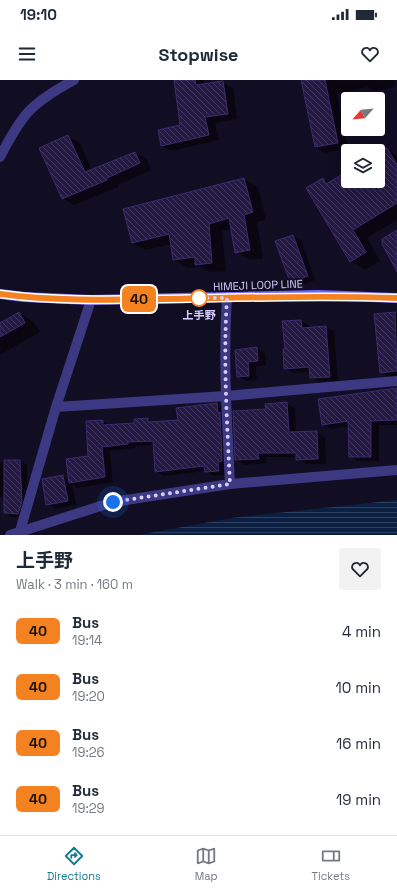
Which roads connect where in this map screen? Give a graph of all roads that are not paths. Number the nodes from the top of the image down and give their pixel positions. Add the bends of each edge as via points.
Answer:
1 (74, 80) edge
2 (0, 157) edge
3 (0, 294) edge
4 (227, 298) junction
5 (397, 298) edge
6 (91, 300) junction
7 (397, 381) edge
8 (226, 396) junction
9 (56, 407) junction
10 (397, 470) edge
11 (230, 484) junction
12 (20, 531) junction
13 (10, 535) edge

1 - 2 street via 30,108 16,126
3 - 6 main road, HIMEJI LOOP LINE
4 - 5 main road, HIMEJI LOOP LINE via 318,295
4 - 6 main road, HIMEJI LOOP LINE
4 - 8 street
6 - 9 street
7 - 8 street
8 - 9 street
8 - 11 street
9 - 12 street
10 - 11 street
11 - 12 street via 113,502
12 - 13 street

